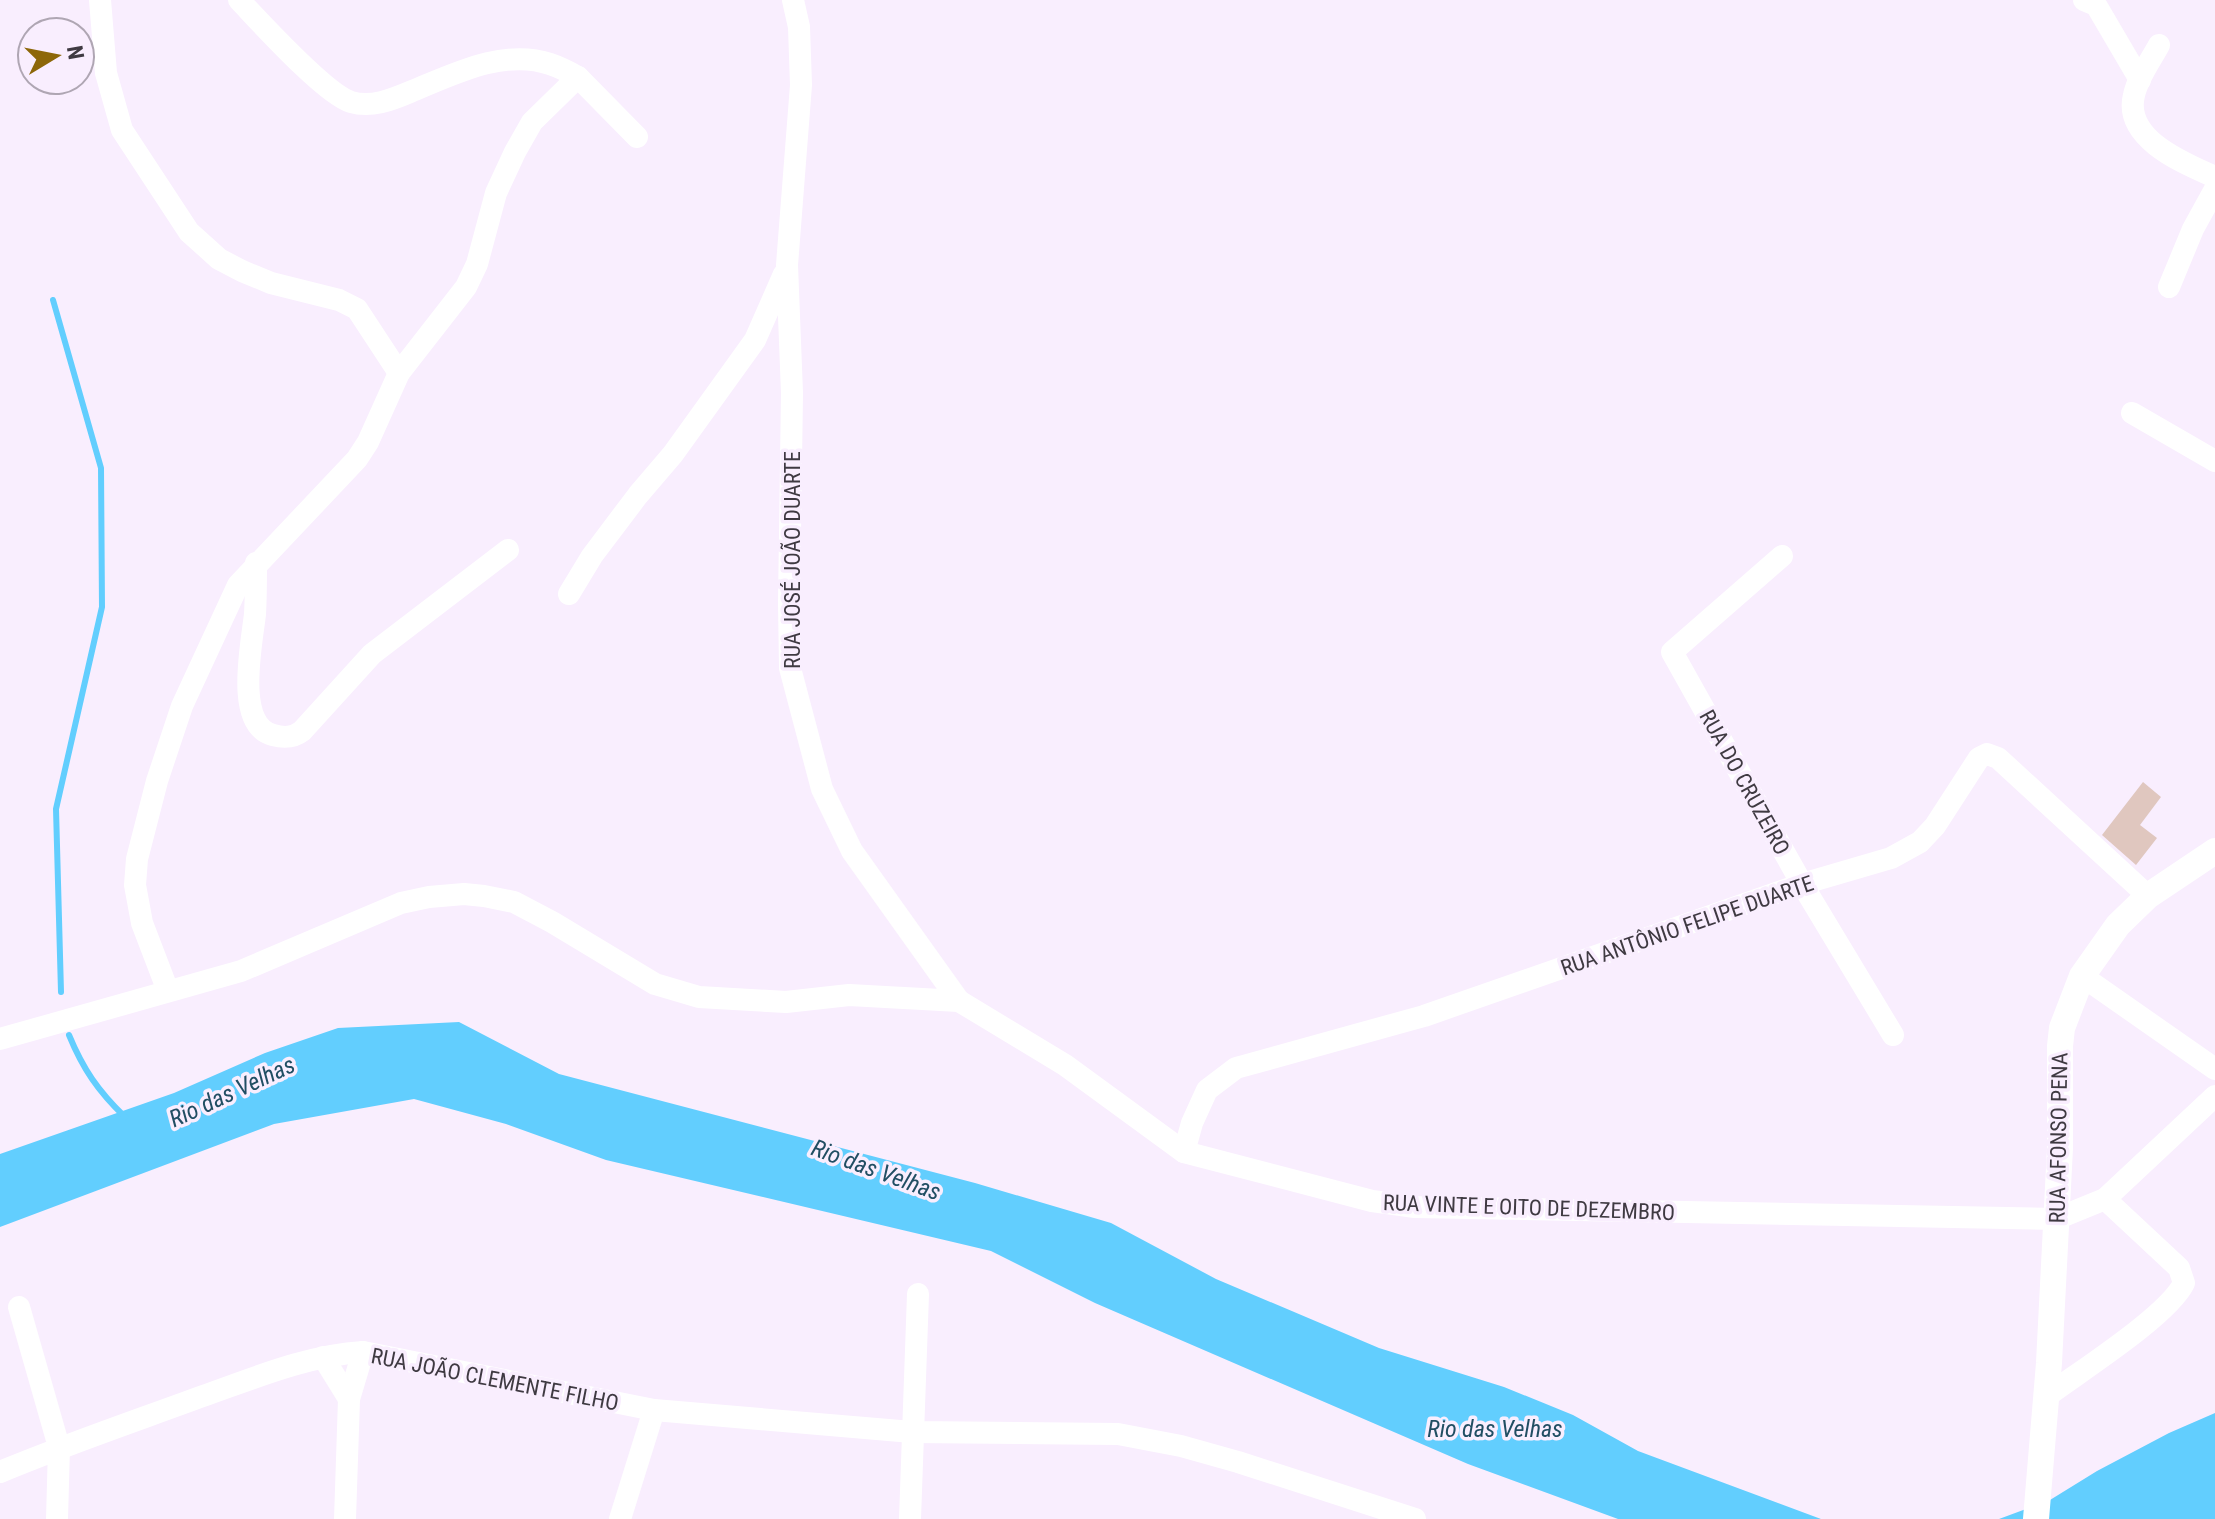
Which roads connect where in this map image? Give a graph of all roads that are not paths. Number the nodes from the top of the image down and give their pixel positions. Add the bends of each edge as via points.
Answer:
1 (100, 0) edge
2 (239, 0) edge
3 (793, 0) edge
4 (2084, 0) edge
5 (2159, 45) dead end
6 (578, 77) junction
7 (2140, 80) junction
8 (637, 137) dead end
9 (2215, 177) edge
10 (2215, 189) edge
11 (787, 265) junction
12 (2169, 287) dead end
13 (399, 373) junction
14 (2132, 413) dead end
15 (2215, 461) edge
16 (508, 550) dead end
17 (1782, 556) dead end
18 (256, 563) junction
19 (569, 594) dead end
20 (2215, 851) edge
21 (1802, 884) junction
22 (2148, 896) junction
23 (2082, 976) junction
24 (168, 991) junction
25 (959, 1001) junction
26 (1893, 1035) dead end
27 (0, 1039) edge
28 (2215, 1069) edge
29 (2215, 1096) edge
30 (1184, 1152) junction
31 (2105, 1199) junction
32 (2056, 1219) junction
33 (918, 1294) dead end
34 (19, 1307) dead end
35 (363, 1352) junction
36 (323, 1357) junction
37 (2047, 1396) junction
38 (349, 1399) junction
39 (654, 1410) junction
40 (912, 1432) junction
41 (59, 1447) junction
42 (0, 1472) edge
43 (57, 1519) edge
44 (345, 1519) edge
45 (620, 1519) edge
46 (910, 1519) edge
47 (1415, 1519) edge
48 (2036, 1519) edge

1 - 13 street via 106,73 122,130 189,232 242,271 357,309
2 - 6 street via 330,90 349,101 378,103 493,62 524,59
3 - 11 street, RUA JOSÉ JOÃO DUARTE via 801,85
4 - 7 street via 2096,5
5 - 7 street
6 - 8 street
6 - 13 street via 532,122 496,193 466,287
7 - 9 street via 2133,96 2137,125 2182,163
10 - 12 street
11 - 19 street, RUA JOSÉ JOÃO DUARTE via 755,340
11 - 25 street, RUA JOSÉ JOÃO DUARTE via 792,393 790,668 822,789 852,851
13 - 18 street via 357,459
14 - 15 street
16 - 18 street via 372,654 291,737 268,734 252,714 249,661
17 - 21 street, RUA DO CRUZEIRO via 1672,652
18 - 24 street via 238,585 182,706 137,859 135,885 142,923
20 - 22 main road, RUA AFONSO PENA
21 - 22 street, RUA ANTÔNIO FELIPE DUARTE via 1914,846 1943,815 1979,758 1990,754
21 - 26 street, RUA DO CRUZEIRO
21 - 30 street, RUA ANTÔNIO FELIPE DUARTE via 1424,1016 1236,1068 1207,1090
22 - 23 main road, RUA AFONSO PENA via 2118,925
23 - 28 street
23 - 32 main road, RUA AFONSO PENA via 2060,1046
24 - 25 street, RUA VINTE E OITO DE DEZEMBRO via 241,971 401,903 464,894 514,902 655,984 699,997 786,1002 849,995
24 - 27 street, RUA VINTE E OITO DE DEZEMBRO
25 - 30 street, RUA VINTE E OITO DE DEZEMBRO via 1065,1065
29 - 31 street
30 - 32 street, RUA VINTE E OITO DE DEZEMBRO via 1372,1201 1415,1207
31 - 32 street
31 - 37 street via 2179,1268 2184,1283 2177,1296 2128,1337
32 - 37 main road, RUA AFONSO PENA
33 - 40 street
34 - 41 street
35 - 36 street, RUA JOÃO CLEMENTE FILHO
35 - 38 street
35 - 39 street, RUA JOÃO CLEMENTE FILHO
36 - 38 street
36 - 41 street, RUA JOÃO CLEMENTE FILHO
37 - 48 main road, RUA AFONSO PENA
38 - 44 street
39 - 40 street, RUA JOÃO CLEMENTE FILHO
39 - 45 street
40 - 46 street
40 - 47 street, RUA JOÃO CLEMENTE FILHO via 1118,1434 1238,1462
41 - 42 street, RUA JOÃO CLEMENTE FILHO
41 - 43 street

